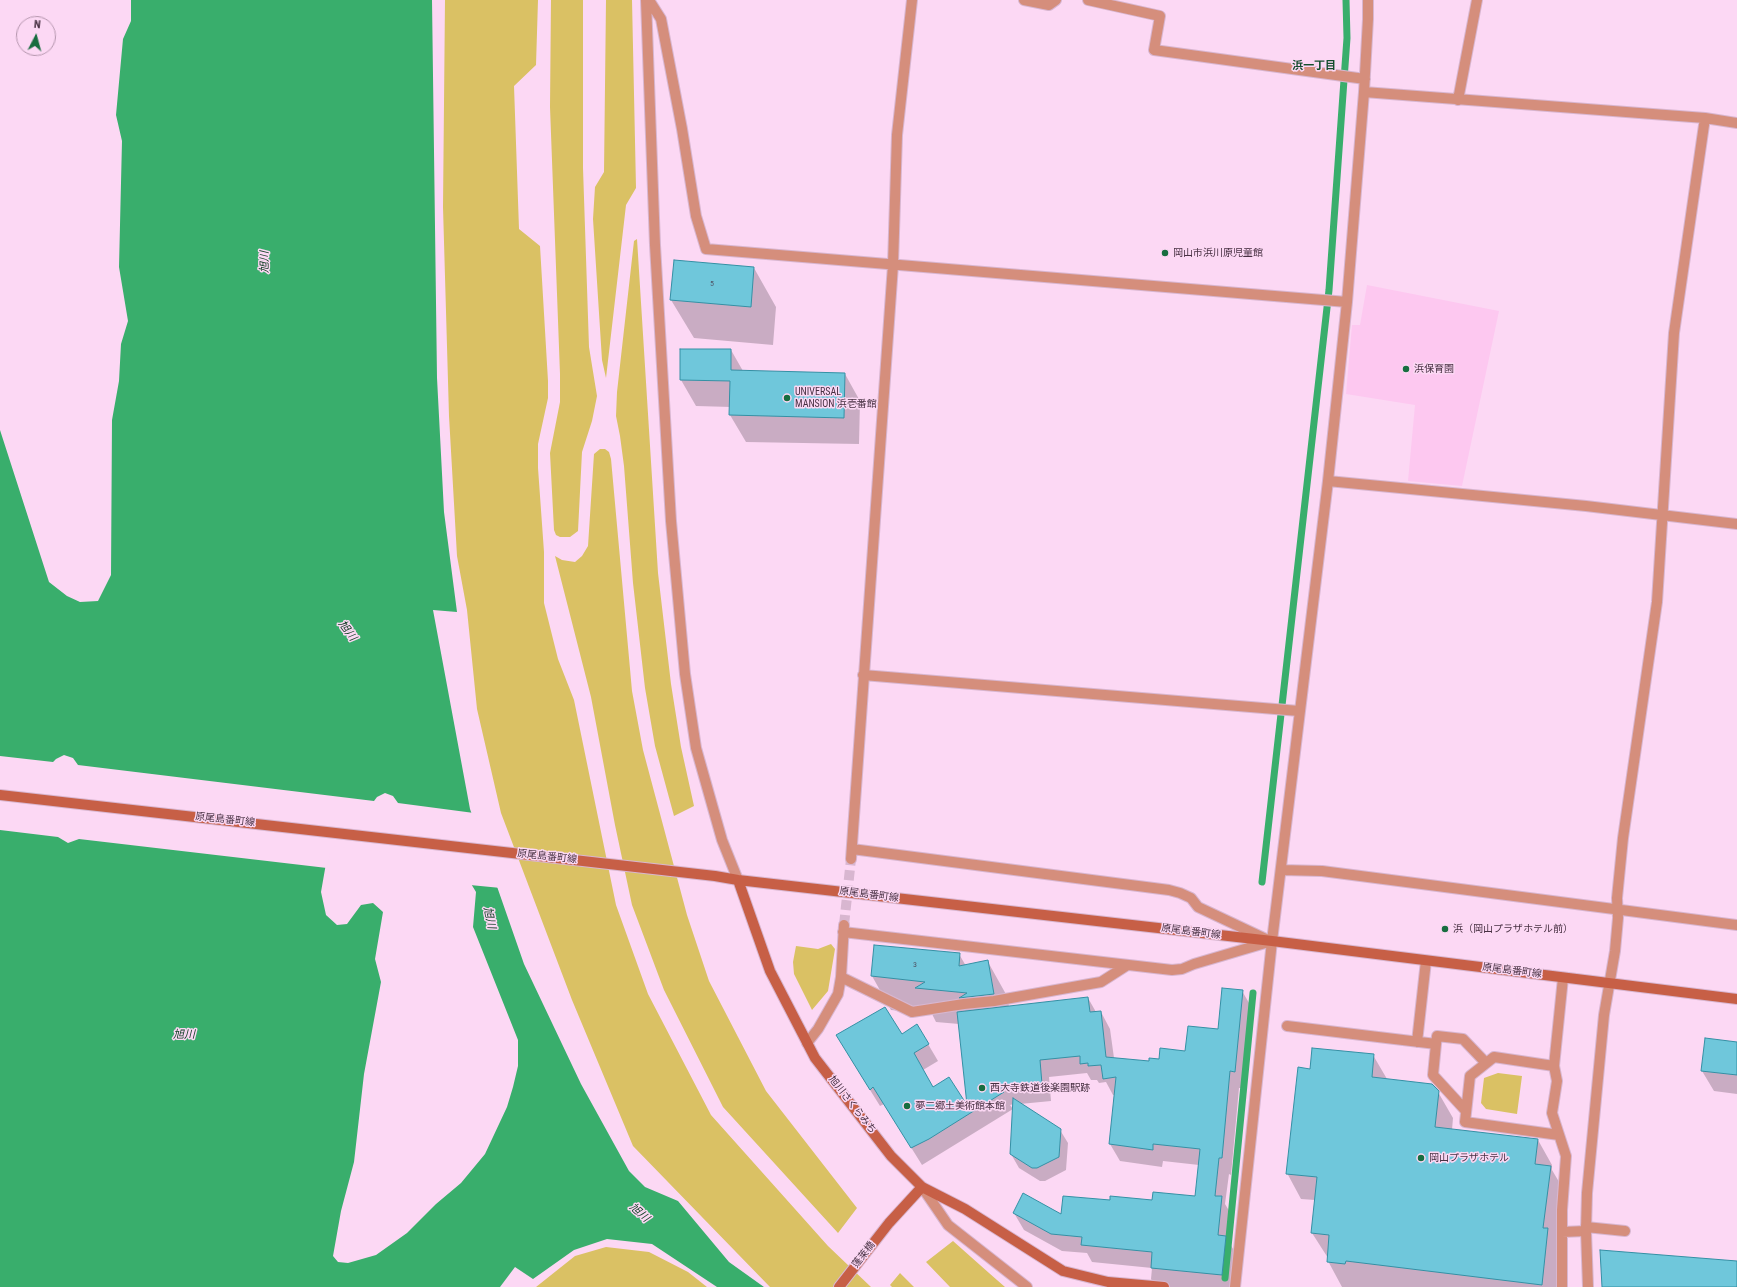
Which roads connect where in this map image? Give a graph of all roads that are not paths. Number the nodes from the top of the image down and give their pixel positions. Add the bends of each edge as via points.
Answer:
1 (646, 0) edge
2 (650, 0) edge
3 (912, 0) edge
4 (1024, 0) edge
5 (1056, 0) edge
6 (1088, 0) edge
7 (1368, 0) edge
8 (1477, 0) edge
9 (1365, 79) junction
10 (1364, 92) junction
11 (1458, 100) junction
12 (1705, 118) junction
13 (1737, 123) edge
14 (894, 265) junction
15 (1346, 302) junction
16 (1328, 481) junction
17 (1663, 515) junction
18 (1737, 524) edge
19 (863, 675) junction
20 (1300, 711) junction
21 (0, 795) edge
22 (1281, 870) junction
23 (738, 880) junction
24 (1617, 909) junction
25 (1737, 925) edge
26 (1272, 941) junction
27 (1426, 961) junction
28 (1126, 966) junction
29 (840, 977) junction
30 (1563, 978) junction
31 (1610, 984) junction
32 (1737, 999) edge
33 (1287, 1026) dead end
34 (1417, 1042) junction
35 (807, 1043) junction
36 (1436, 1044) junction
37 (1486, 1063) junction
38 (1554, 1066) junction
39 (1466, 1111) junction
40 (1559, 1135) junction
41 (922, 1187) junction
42 (1586, 1229) junction
43 (1625, 1231) dead end
44 (1562, 1232) junction
45 (839, 1287) edge
46 (1027, 1287) edge
47 (1164, 1287) edge
48 (1235, 1287) edge
49 (1562, 1287) edge
50 (1588, 1287) edge

1 - 23 street via 655,252 671,521 685,674 696,748 722,840
2 - 14 street via 661,19 696,216 706,249
3 - 14 street via 897,135
4 - 5 street via 1049,5
6 - 9 street via 1160,16 1154,50
7 - 9 street
8 - 11 street
9 - 10 street
10 - 11 street
10 - 15 street
11 - 12 street
12 - 13 street
12 - 17 street via 1674,333
14 - 15 street
14 - 19 street
15 - 16 street
16 - 17 street
16 - 20 street
17 - 18 street
17 - 24 street via 1657,602 1624,838
19 - 20 street
19 - 26 street via 851,854 1169,890 1191,898 1198,907
20 - 22 street
21 - 23 main road, 原尾島番町線
22 - 24 street via 1322,871
22 - 26 street
23 - 26 main road, 原尾島番町線
23 - 35 main road, 旭川さくらみち via 770,971
24 - 25 street
24 - 31 street
26 - 27 main road, 原尾島番町線
26 - 28 street via 1194,964 1182,970
26 - 48 street
27 - 30 main road, 原尾島番町線
27 - 34 street
28 - 29 street via 1101,982 994,1002 912,1012
28 - 29 street via 844,928
29 - 35 street via 838,994
30 - 31 main road, 原尾島番町線
30 - 38 street
31 - 32 main road, 原尾島番町線
31 - 42 street via 1604,1015 1587,1193
33 - 34 street
34 - 36 street
35 - 41 main road, 旭川さくらみち via 815,1058 892,1156
36 - 37 street via 1436,1036 1463,1039
36 - 39 street via 1433,1075
37 - 38 street via 1494,1057
37 - 39 street via 1470,1076
38 - 40 street via 1556,1081 1552,1113
39 - 40 street via 1465,1122
40 - 44 street via 1566,1156
41 - 45 main road, 蓬莱橋 via 889,1223
41 - 46 street, 旭川さくらみち via 948,1225
41 - 47 main road via 965,1209 1063,1271 1108,1282
42 - 43 street
42 - 44 street
42 - 50 street
44 - 49 street

